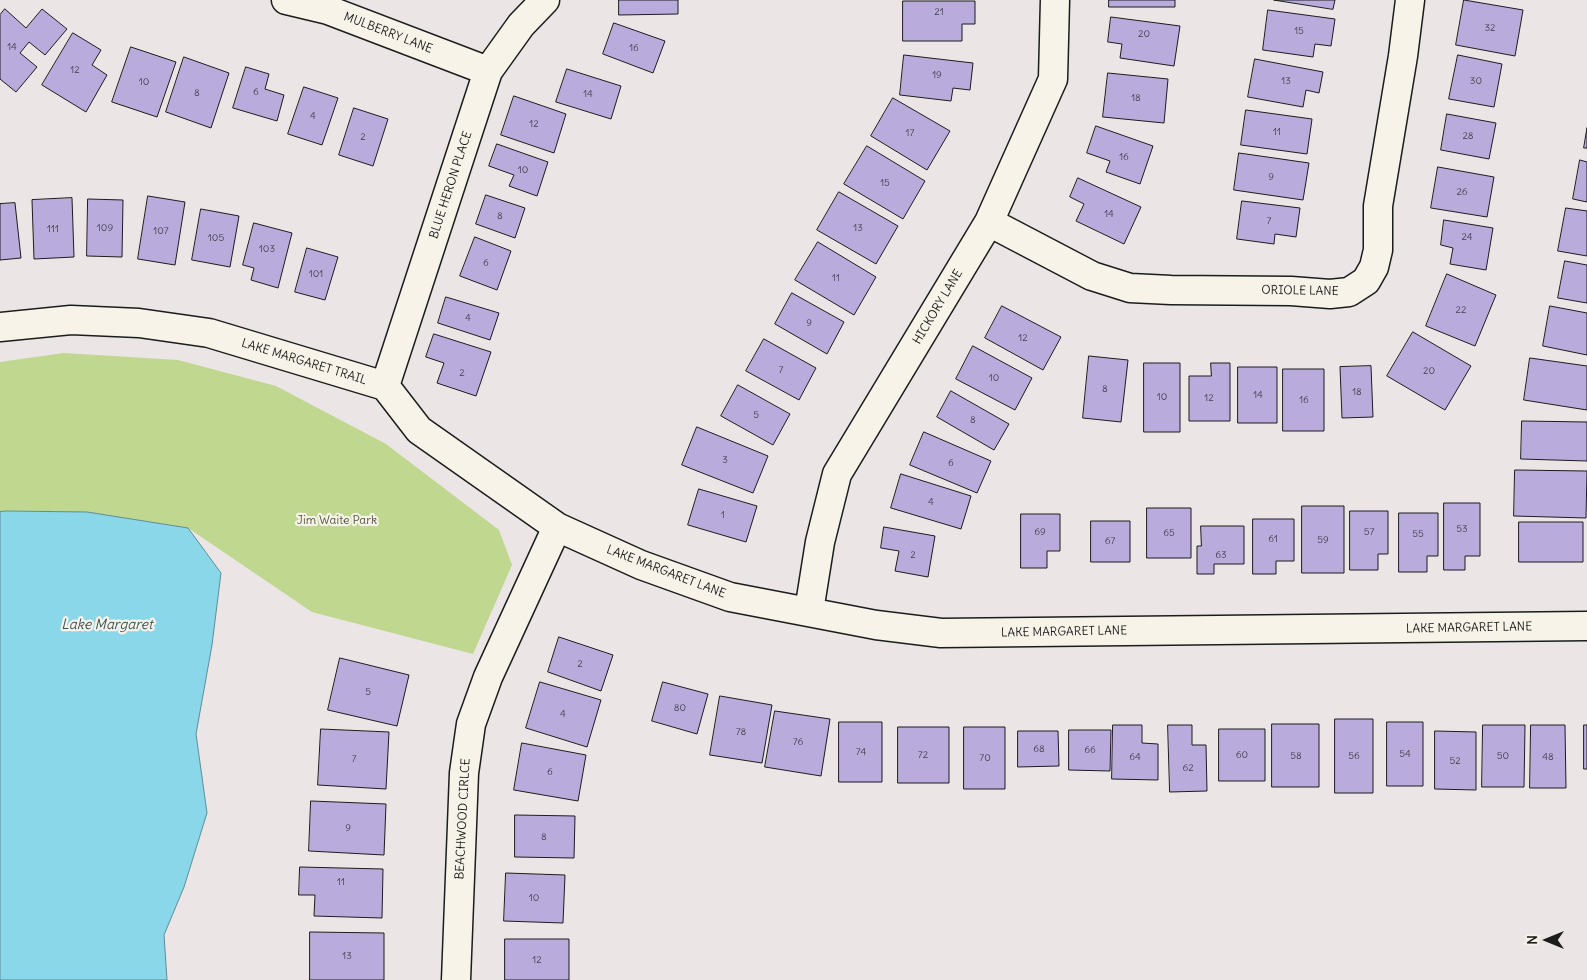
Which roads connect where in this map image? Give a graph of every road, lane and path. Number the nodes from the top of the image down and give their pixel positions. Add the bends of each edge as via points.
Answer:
1 (286, 0) edge
2 (545, 0) edge
3 (1054, 0) edge
4 (1410, 0) edge
5 (488, 71) junction
6 (989, 222) junction
7 (0, 327) edge
8 (385, 386) junction
9 (557, 527) junction
10 (809, 612) junction
11 (1587, 626) edge
12 (456, 980) edge

1 - 5 street, MULBERRY LANE via 328,10
2 - 5 street, BLUE HERON PLACE via 521,25
3 - 6 street, HICKORY LANE via 1053,79
4 - 6 street, ORIOLE LANE via 1378,206 1378,250 1366,281 1349,292 1130,288 1092,276
5 - 8 street, BLUE HERON PLACE
6 - 10 street, HICKORY LANE via 837,474 820,542
7 - 8 street, LAKE MARGARET TRAIL via 70,320 139,323 208,333
8 - 9 street via 419,430
9 - 10 street, LAKE MARGARET LANE via 641,565 730,597
9 - 12 street, BEACHWOOD CIRLCE via 488,677 471,724 464,772
10 - 11 street, LAKE MARGARET LANE via 941,633

